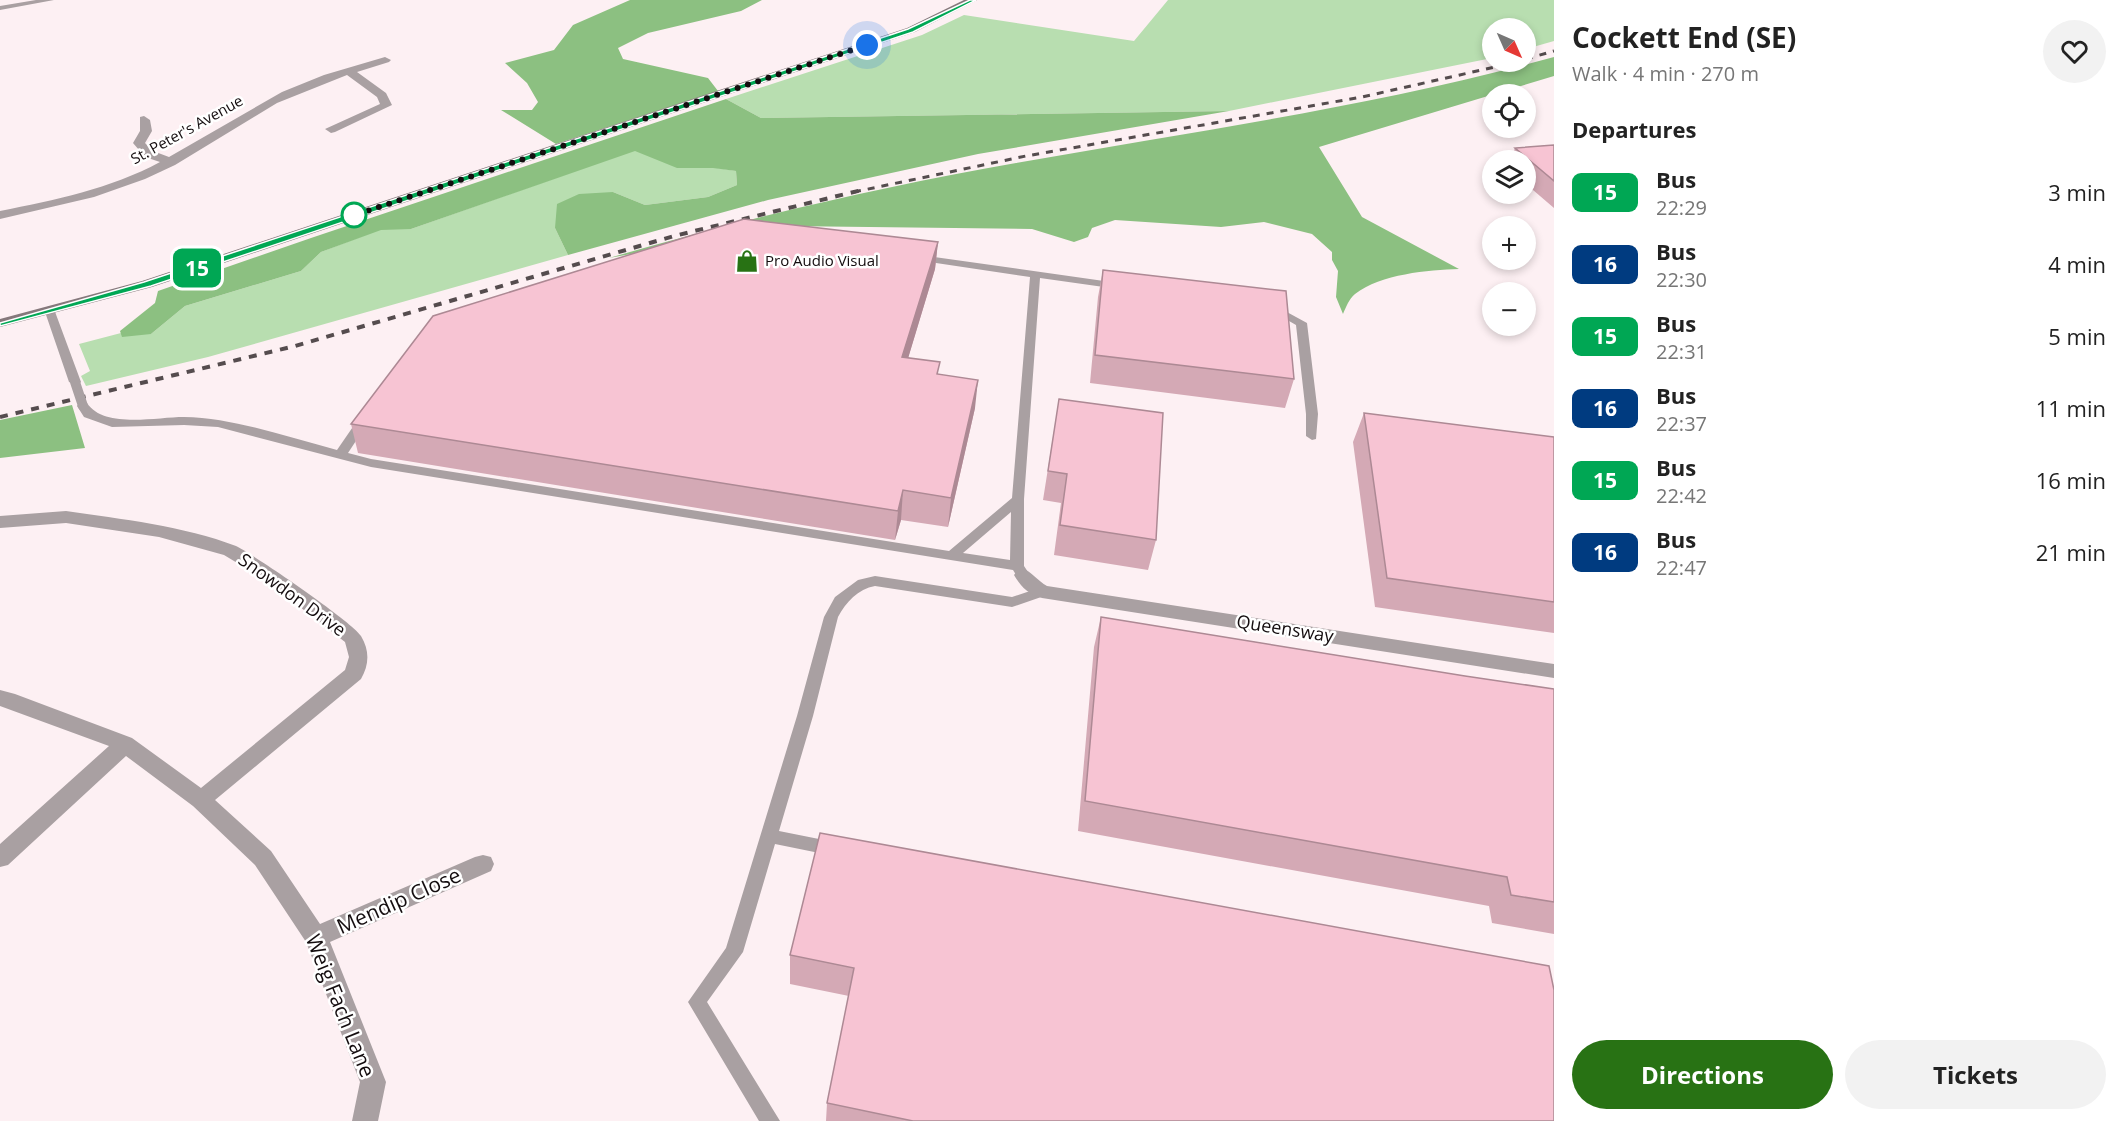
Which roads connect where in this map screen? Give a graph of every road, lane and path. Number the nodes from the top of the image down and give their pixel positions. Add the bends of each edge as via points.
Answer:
1 (50, 0) edge
2 (972, 0) edge
3 (0, 8) edge
4 (385, 60) dead end
5 (348, 71) junction
6 (144, 120) dead end
7 (332, 129) dead end
8 (171, 162) junction
9 (0, 215) edge
10 (909, 257) edge
11 (1035, 274) junction
12 (1127, 288) edge
13 (1267, 307) edge
14 (50, 309) junction
15 (0, 323) edge
16 (372, 408) edge
17 (1312, 436) dead end
18 (341, 454) junction
19 (1018, 499) junction
20 (0, 522) edge
21 (951, 556) junction
22 (1020, 570) junction
23 (1042, 592) junction
24 (1554, 671) edge
25 (0, 698) edge
26 (125, 744) junction
27 (201, 800) junction
28 (769, 836) junction
29 (849, 852) edge
30 (0, 858) edge
31 (483, 864) dead end
32 (316, 937) junction
33 (365, 1121) edge
34 (770, 1121) edge

1 - 3 lane
2 - 14 main road via 911,30 147,284
4 - 5 street, St. Peter's Avenue
5 - 7 street via 382,95 386,105
5 - 8 street, St. Peter's Avenue via 274,100
6 - 8 street via 146,131 139,143 149,154
8 - 9 street, St. Peter's Avenue via 77,199
10 - 11 lane
11 - 12 lane
11 - 19 lane
13 - 17 lane via 1279,309 1301,323
14 - 15 main road
14 - 18 lane, bridge via 88,414 112,423 218,423
16 - 18 lane
18 - 21 lane via 371,463
19 - 21 lane
19 - 22 lane
20 - 27 street, Snowdon Drive via 66,517 159,531 230,551 270,574 353,638 358,657 354,674
21 - 22 lane
22 - 23 street via 1029,584
23 - 24 street, Queensway
23 - 28 lane via 1012,602 875,581 852,589 831,617
25 - 26 street, Weig Fach Lane
26 - 27 street, Weig Fach Lane
26 - 30 street
27 - 32 street, Weig Fach Lane via 263,858
28 - 29 lane
28 - 34 lane via 734,952 697,1002
31 - 32 street, Mendip Close
32 - 33 street, Weig Fach Lane via 373,1082

